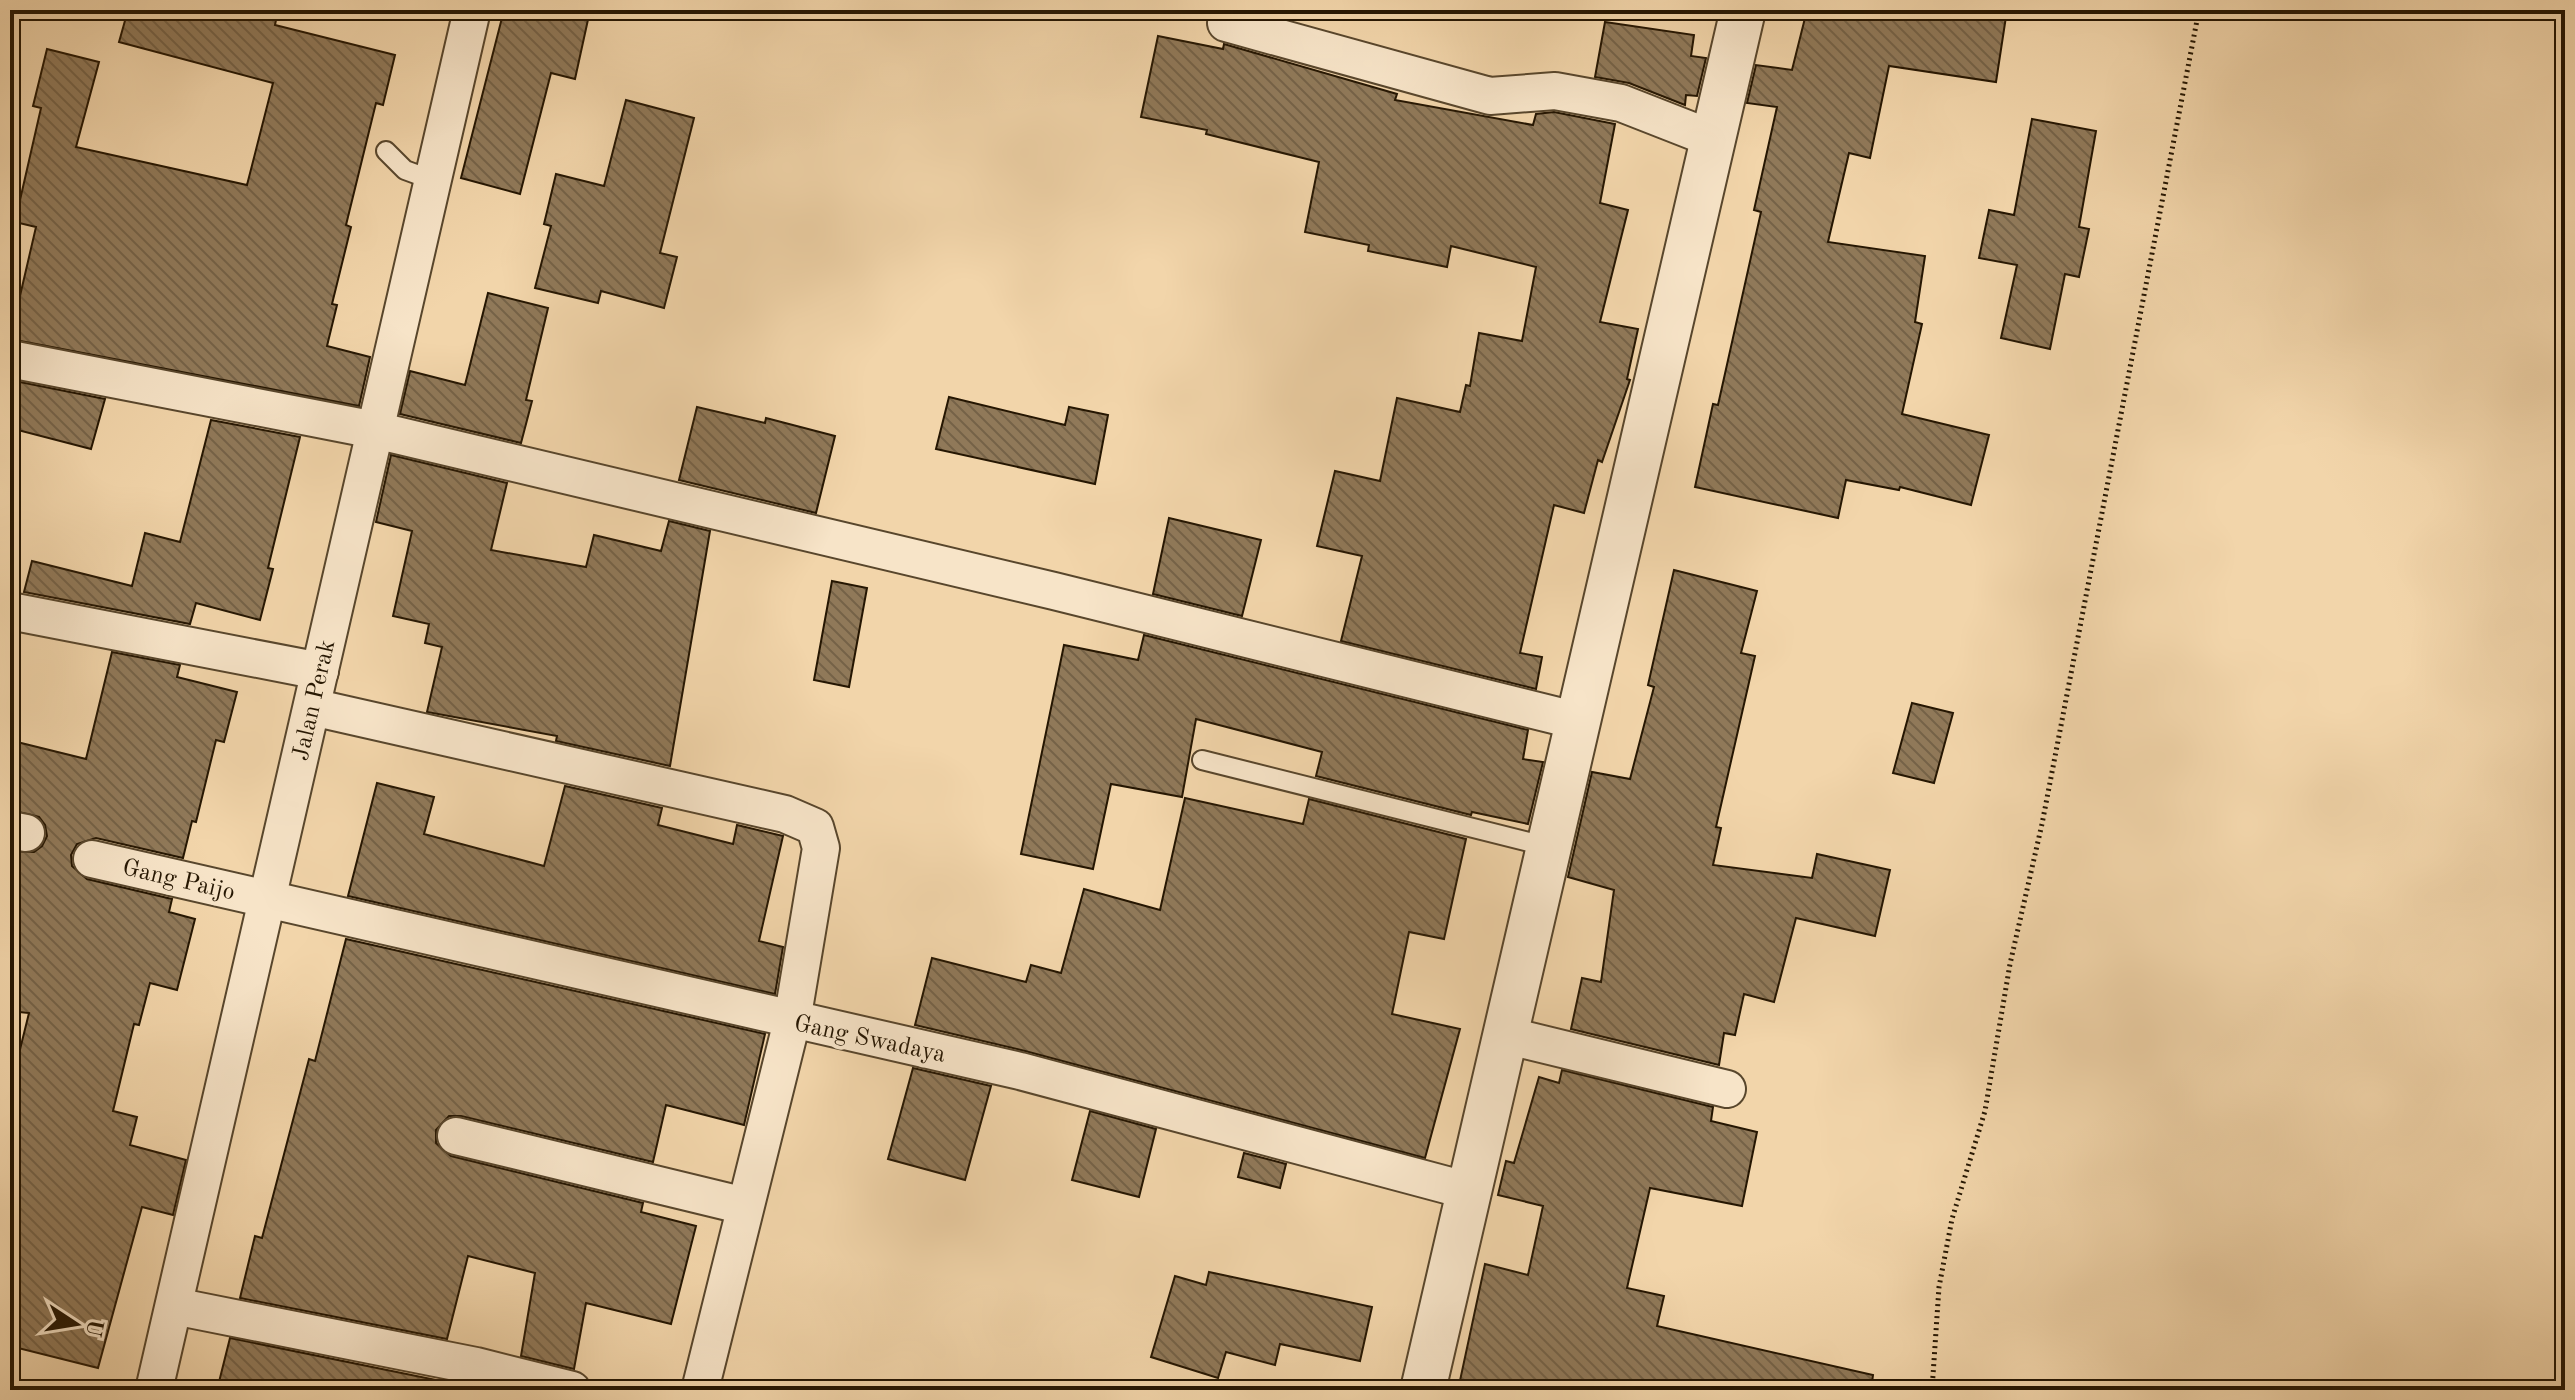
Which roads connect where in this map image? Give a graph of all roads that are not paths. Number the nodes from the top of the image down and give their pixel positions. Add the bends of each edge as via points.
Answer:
1 (472, 10) edge
2 (1743, 10) edge
3 (1226, 23) dead end
4 (1713, 139) junction
5 (386, 151) dead end
6 (435, 181) junction
7 (10, 359) edge
8 (375, 430) junction
9 (10, 611) edge
10 (320, 671) junction
11 (312, 707) junction
12 (1578, 721) junction
13 (1202, 760) dead end
14 (1549, 847) junction
15 (92, 859) dead end
16 (267, 900) junction
17 (792, 1021) junction
18 (1505, 1035) junction
19 (1727, 1089) dead end
20 (456, 1136) dead end
21 (1469, 1191) junction
22 (745, 1206) junction
23 (174, 1306) junction
24 (154, 1390) edge
25 (572, 1390) edge
26 (700, 1390) edge
27 (1423, 1390) edge

1 - 6 street, Jalan Perak
2 - 4 street
3 - 4 street via 1490,96 1555,91 1621,103
4 - 12 street
5 - 6 lane via 405,170
6 - 8 street, Jalan Perak
7 - 8 street
8 - 10 street, Jalan Perak
8 - 12 street
9 - 10 street
10 - 11 street, Jalan Perak
11 - 16 street, Jalan Perak
11 - 17 street via 785,814 815,827 821,848
12 - 14 street
13 - 14 lane
14 - 18 street
15 - 16 street, Gang Paijo
16 - 17 street, Gang Swadaya
16 - 23 street, Jalan Perak
17 - 21 street, Gang Swadaya via 1020,1071
17 - 22 street
18 - 19 street
18 - 21 street
20 - 22 street
21 - 27 street
22 - 26 street
23 - 24 street, Jalan Perak
23 - 25 street

